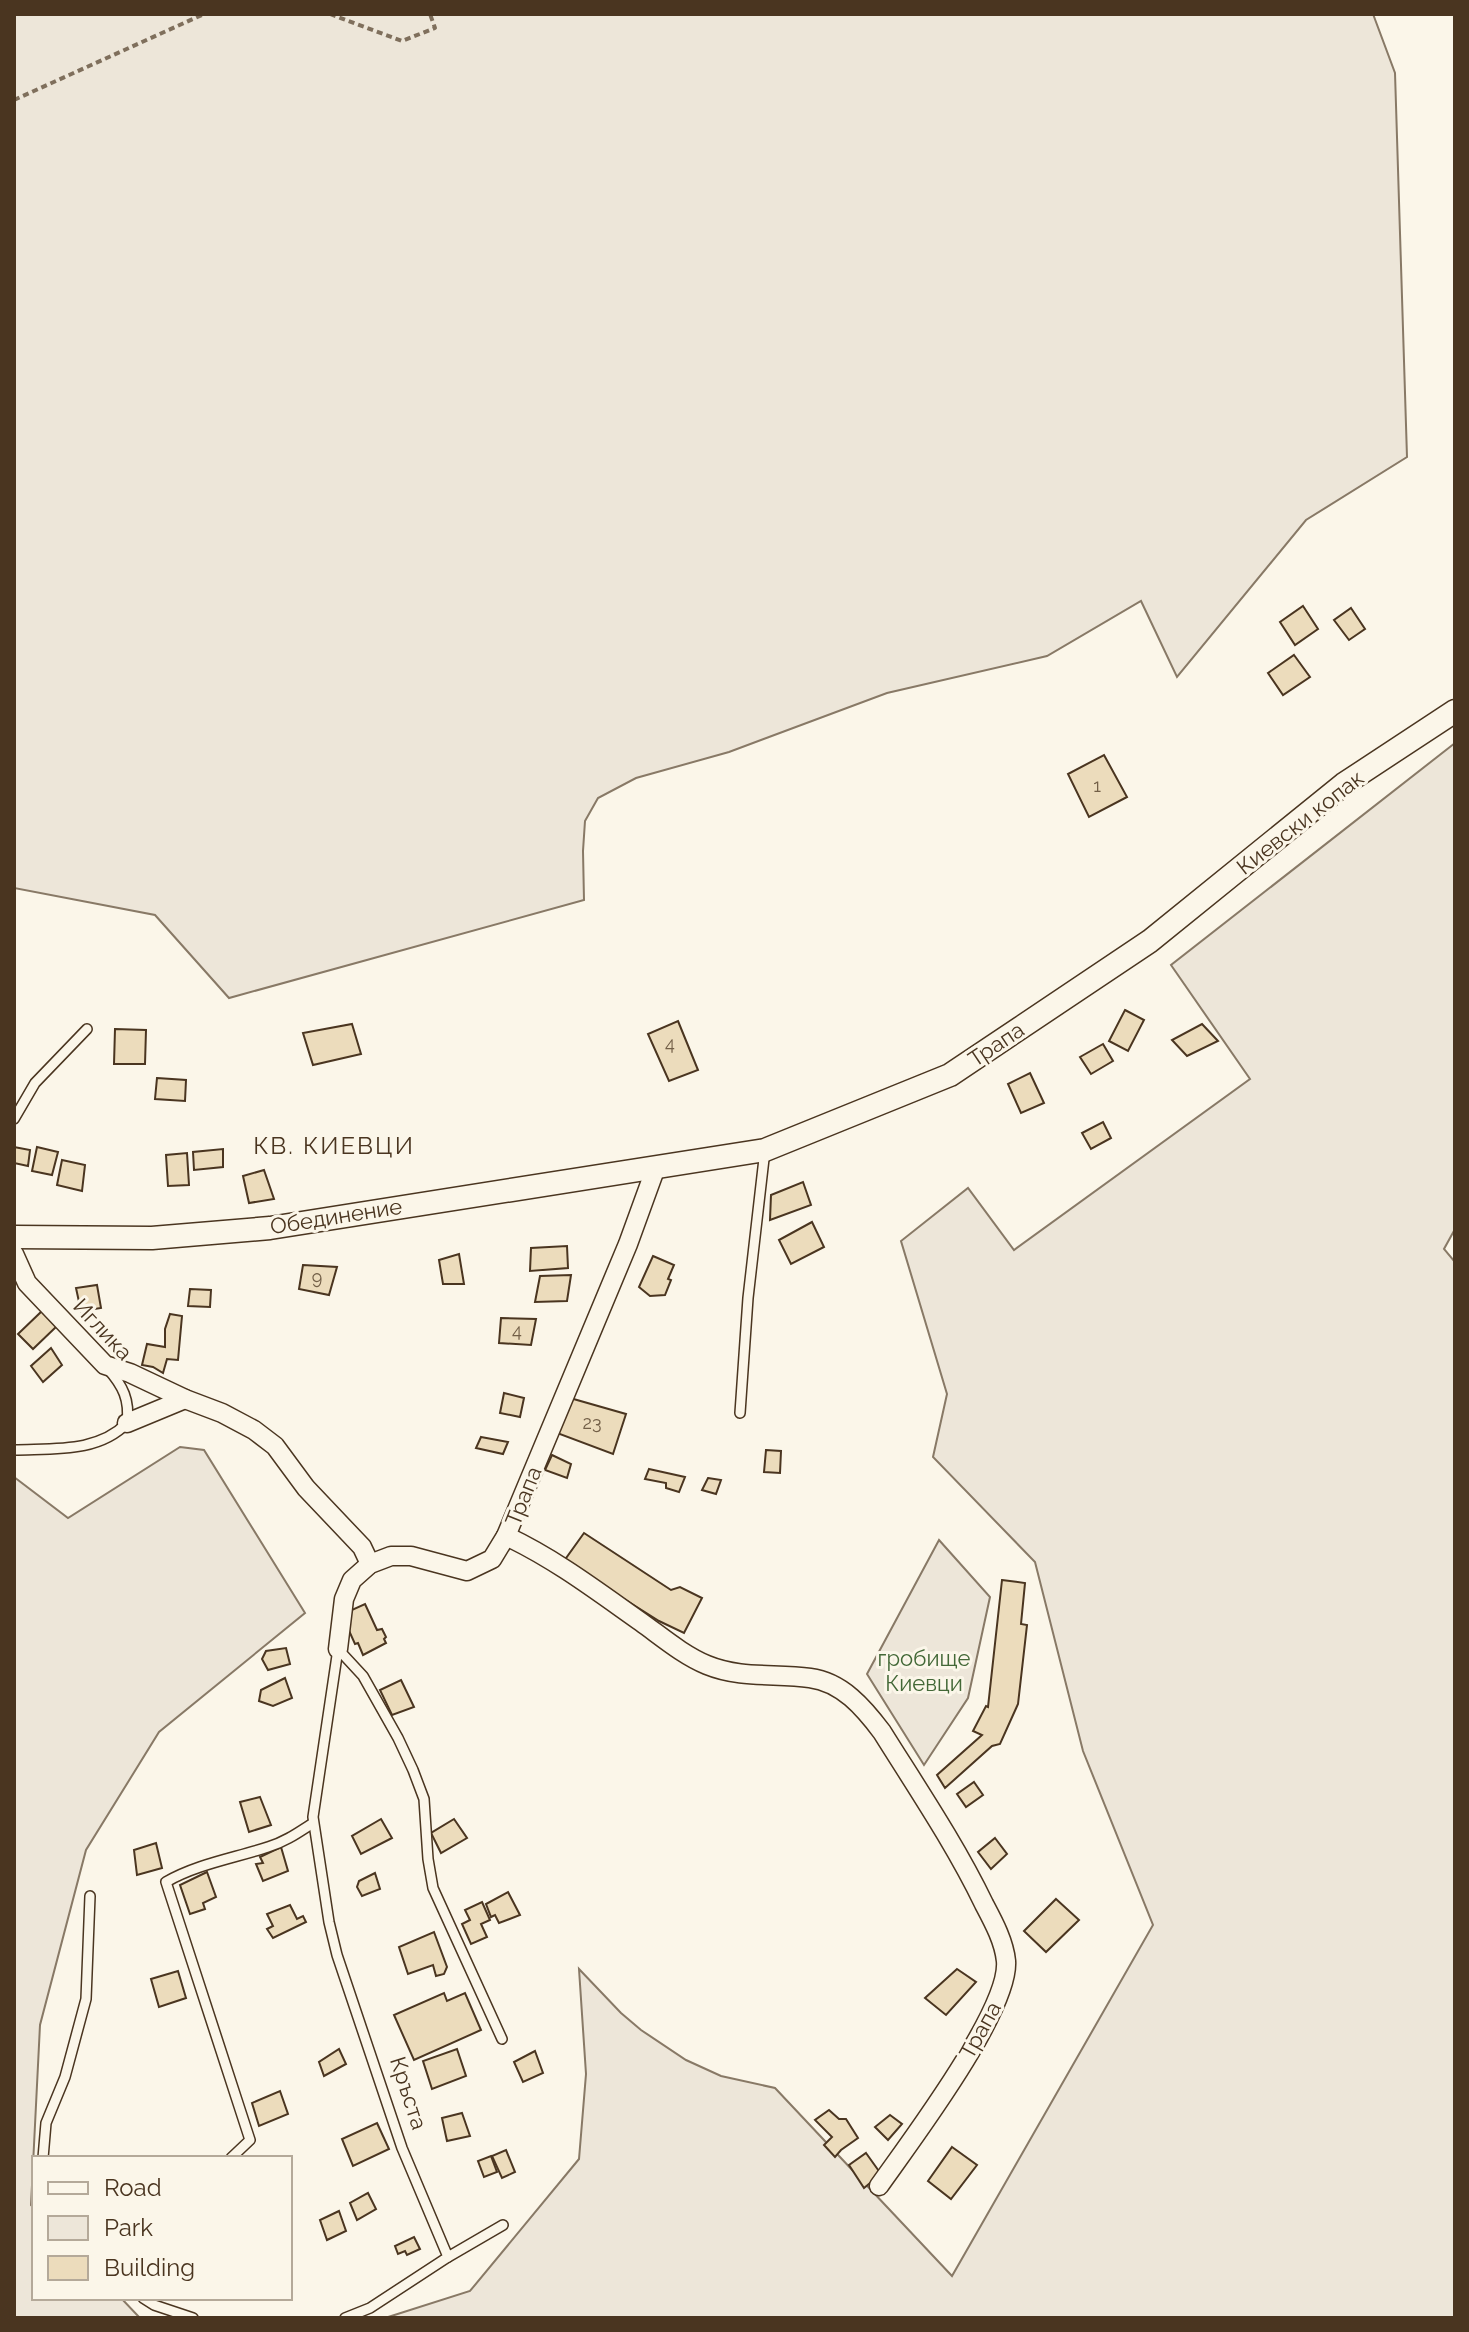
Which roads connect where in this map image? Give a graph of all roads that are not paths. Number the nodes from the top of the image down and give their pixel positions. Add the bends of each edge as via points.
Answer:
1 (1455, 711) edge
2 (1150, 941) joint
3 (87, 1029) dead end
4 (14, 1119) edge
5 (765, 1150) junction
6 (656, 1167) junction
7 (14, 1237) edge
8 (14, 1254) edge
9 (105, 1365) junction
10 (185, 1399) junction
11 (740, 1413) dead end
12 (127, 1423) junction
13 (14, 1450) edge
14 (506, 1536) junction
15 (370, 1564) junction
16 (338, 1649) junction
17 (313, 1823) junction
18 (90, 1896) dead end
19 (502, 2039) dead end
20 (43, 2156) edge
21 (233, 2156) edge
22 (879, 2186) dead end
23 (503, 2225) dead end
24 (448, 2257) junction
25 (146, 2300) edge
26 (193, 2318) edge
27 (345, 2318) edge

1 - 2 street, Киевски копак via 1344,784
2 - 5 street, Трапа via 950,1075
3 - 4 lane via 35,1083
5 - 6 street, Трапа
5 - 11 lane
6 - 7 street, Обединение via 270,1228 152,1238
6 - 14 street, Трапа
8 - 9 street, Иглика via 27,1283
9 - 10 street
9 - 12 lane, Иглика via 128,1400
10 - 12 street
10 - 15 street via 222,1413 275,1446 362,1547
12 - 13 lane via 94,1444
14 - 15 street via 492,1559 467,1571 411,1556
14 - 22 street, Трапа via 542,1553 697,1661 734,1673 824,1681 854,1699 882,1732 960,1856 996,1928 1005,1977 982,2030
15 - 16 street, Кръста via 352,1580 344,1599
16 - 17 lane, Кръста
16 - 19 lane via 363,1676 413,1770 424,1799 433,1888
17 - 21 lane via 271,1846 166,1882 250,2140
17 - 24 lane, Кръста via 337,1955 402,2148
18 - 20 lane via 86,1999 46,2123
23 - 24 lane
24 - 27 lane via 370,2308
25 - 26 lane

